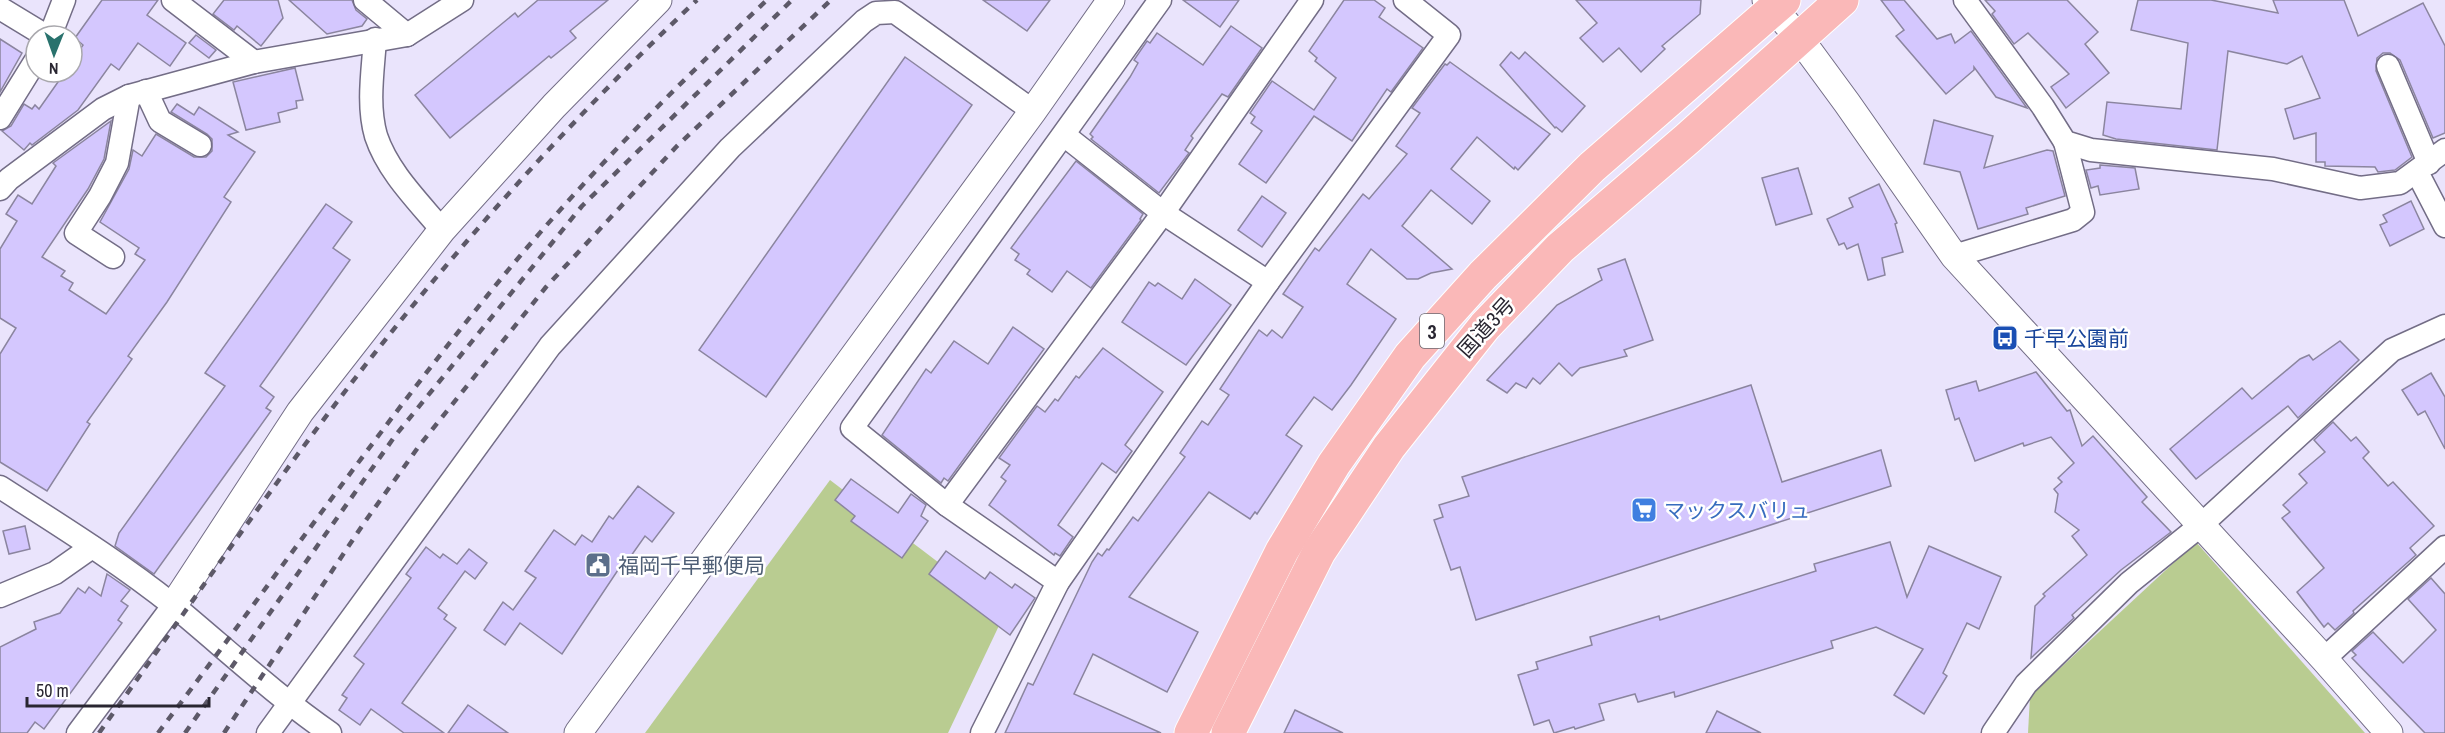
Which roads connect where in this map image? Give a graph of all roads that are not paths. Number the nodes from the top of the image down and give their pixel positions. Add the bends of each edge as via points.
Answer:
1 (64, 0) edge
2 (173, 0) edge
3 (365, 0) edge
4 (462, 0) edge
5 (658, 0) edge
6 (1111, 0) edge
7 (1160, 0) edge
8 (1312, 0) edge
9 (1405, 0) edge
10 (1842, 0) edge
11 (1965, 0) edge
12 (1775, 3) edge
13 (0, 8) edge
14 (27, 24) edge
15 (53, 24) edge
16 (407, 35) junction
17 (375, 39) junction
18 (1800, 39) junction
19 (254, 62) junction
20 (2388, 66) dead end
21 (24, 79) edge
22 (138, 94) junction
23 (1034, 111) junction
24 (0, 118) edge
25 (1064, 135) junction
26 (2065, 142) junction
27 (200, 145) dead end
28 (2430, 162) edge
29 (0, 189) edge
30 (1163, 213) junction
31 (2445, 226) edge
32 (442, 230) junction
33 (1954, 256) junction
34 (113, 257) dead end
35 (1268, 282) junction
36 (2445, 326) edge
37 (0, 487) edge
38 (947, 505) junction
39 (2201, 525) junction
40 (92, 547) junction
41 (2445, 547) edge
42 (1058, 582) junction
43 (0, 596) edge
44 (173, 606) junction
45 (2324, 659) junction
46 (2016, 699) junction
47 (288, 704) junction
48 (78, 733) edge
49 (268, 733) edge
50 (330, 733) edge
51 (578, 733) edge
52 (982, 733) edge
53 (1191, 733) edge
54 (1227, 733) edge
55 (1993, 733) edge
56 (2013, 733) edge
57 (2389, 733) edge

1 - 15 street
2 - 19 street
3 - 16 street
4 - 16 street
5 - 32 street via 554,106
6 - 23 street
7 - 25 street
8 - 30 street
9 - 35 street via 1449,34
10 - 18 highway, 国道3号 / 3
11 - 26 street
12 - 18 street
12 - 53 highway, 国道3号 / 3 via 1584,175 1483,275 1410,356 1334,464 1282,551
13 - 14 street
16 - 17 street
17 - 19 street
17 - 32 street via 371,93 376,136 396,176
18 - 33 street
18 - 54 highway, 国道3号 / 3 via 1560,248 1485,326 1389,447 1320,552
19 - 22 street
20 - 28 street
21 - 24 street
22 - 27 street via 160,122
22 - 29 street via 103,109
22 - 34 street via 117,163 76,233
23 - 47 street via 895,12 876,13 864,21 730,148 550,346
23 - 51 street
25 - 30 street
25 - 38 street via 852,428
26 - 28 street via 2091,150 2273,169 2360,188 2400,183
26 - 33 street via 2083,212 2073,220
28 - 31 street
30 - 35 street
30 - 38 street
32 - 44 street via 300,412
33 - 39 street
35 - 42 street
36 - 39 street via 2392,350
37 - 40 street
38 - 42 street
39 - 45 street
39 - 46 street via 2129,583 2026,684
40 - 43 street via 55,573
40 - 44 street
41 - 45 street
42 - 52 street
44 - 47 street
44 - 48 street
45 - 57 street
46 - 55 street
46 - 56 street
47 - 49 street
47 - 50 street

